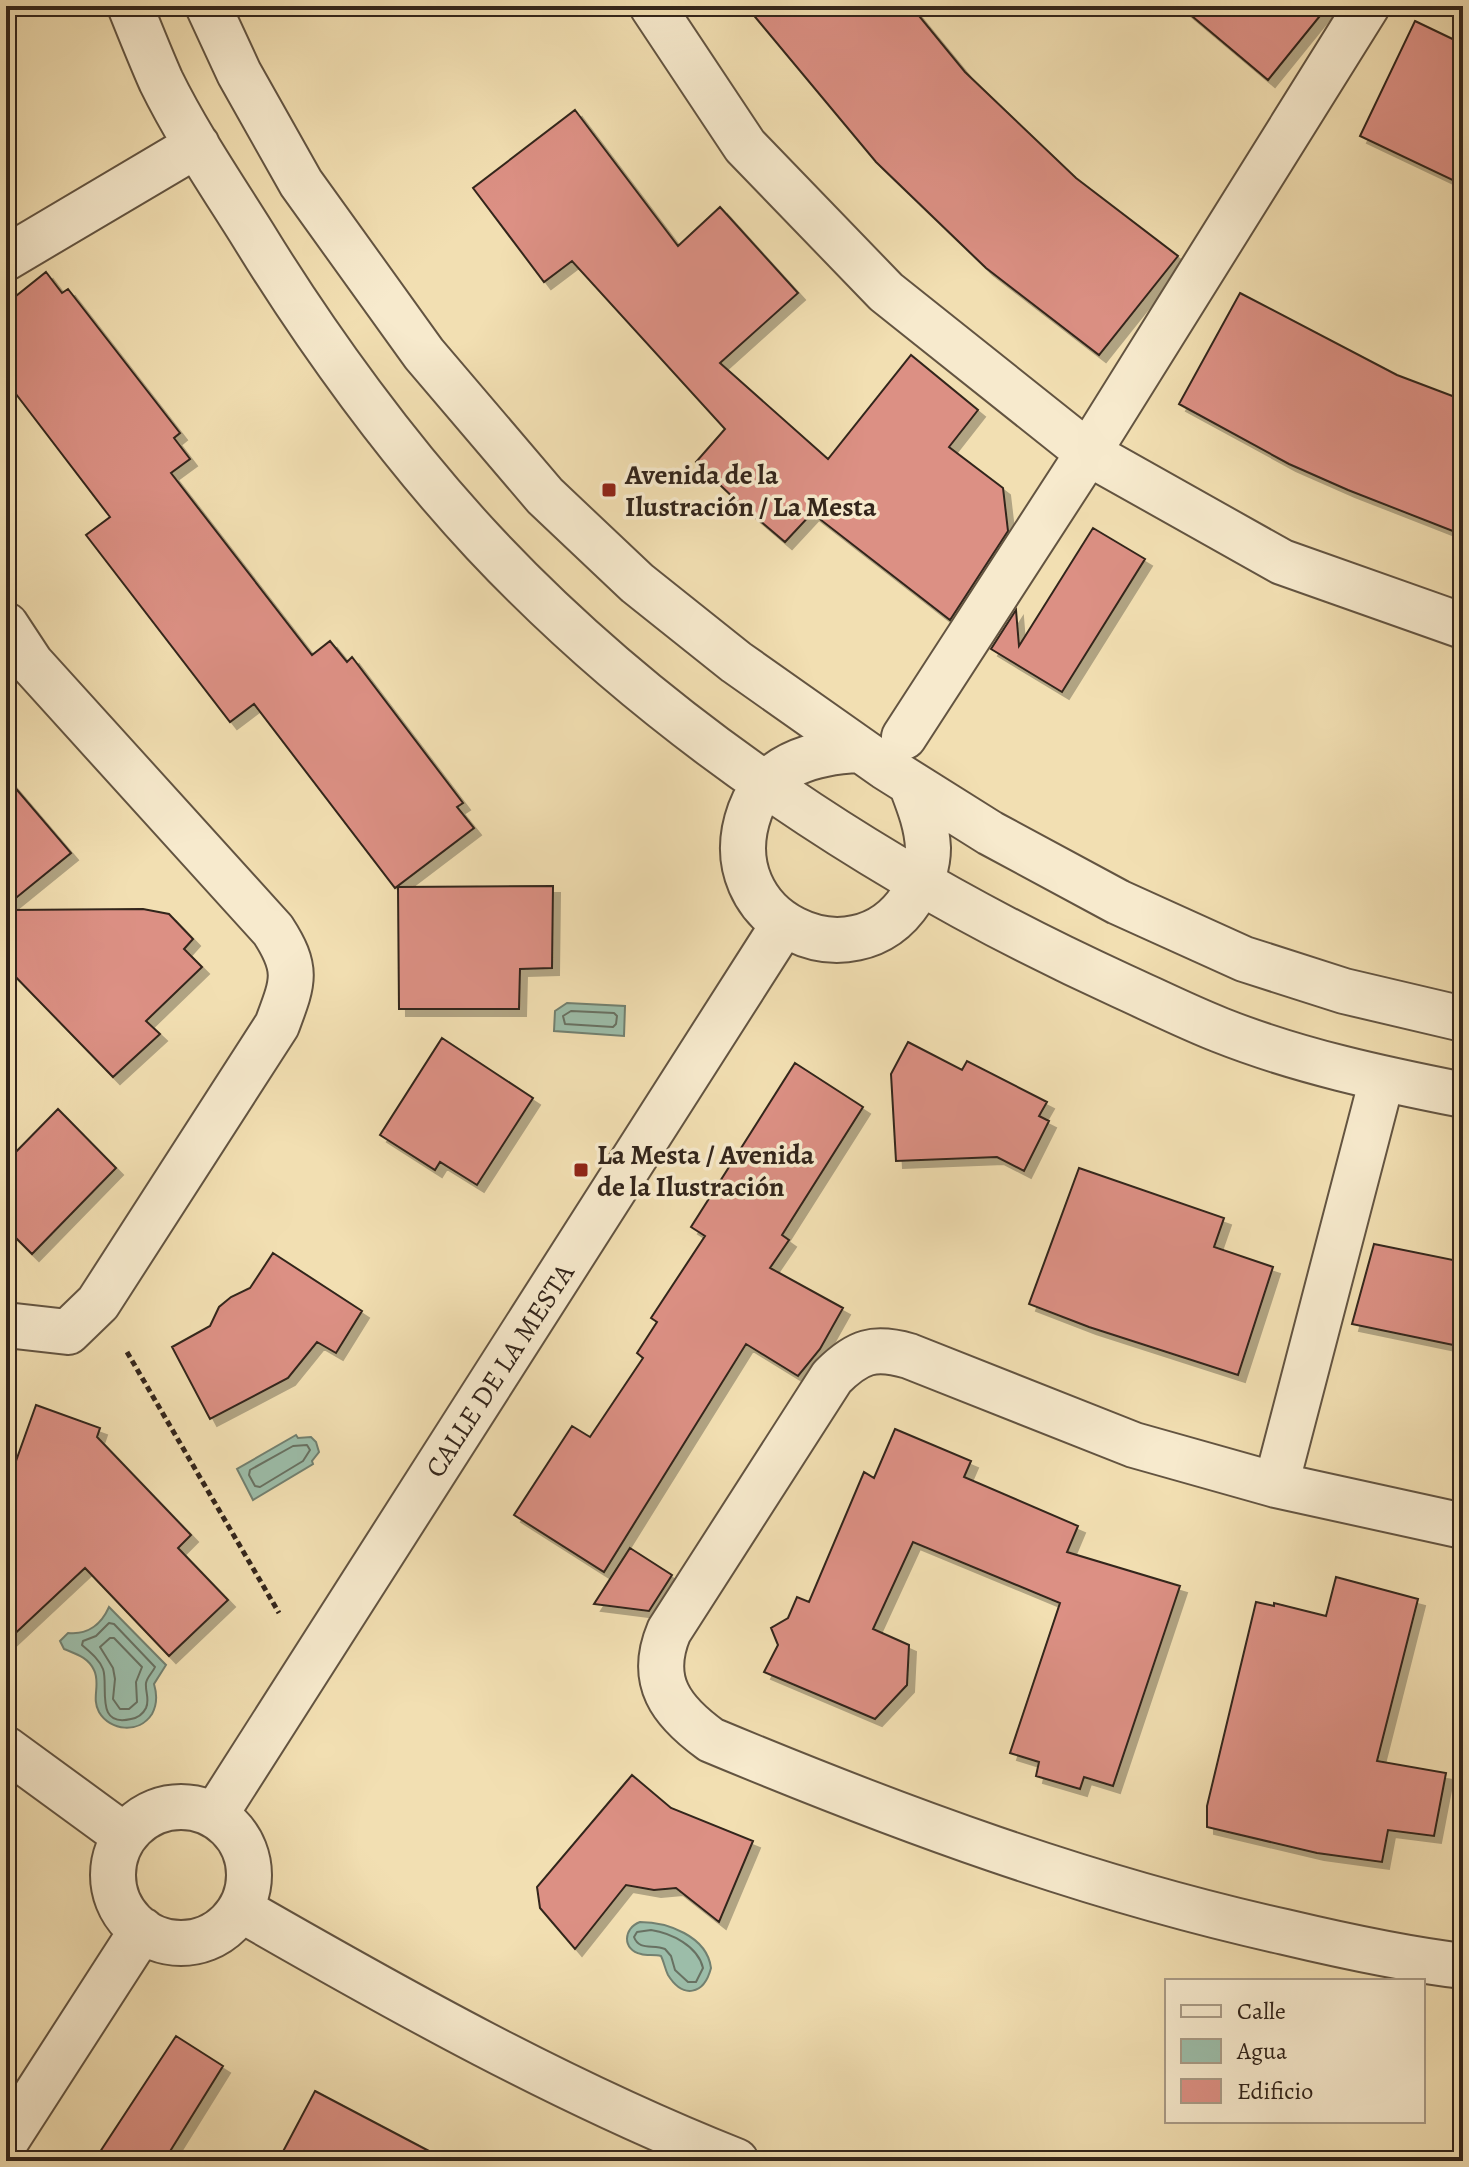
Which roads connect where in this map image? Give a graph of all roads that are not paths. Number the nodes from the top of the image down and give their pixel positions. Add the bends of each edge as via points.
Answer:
1 (130, 6) edge
2 (208, 6) edge
3 (652, 6) edge
4 (1367, 6) edge
5 (197, 145) junction
6 (6, 258) edge
7 (1088, 453) junction
8 (6, 625) edge
9 (1463, 626) edge
10 (904, 737) dead end
11 (859, 750) junction
12 (766, 784) junction
13 (911, 784) junction
14 (922, 882) junction
15 (783, 925) junction
16 (1463, 1019) edge
17 (1382, 1079) junction
18 (1463, 1095) edge
19 (6, 1325) edge
20 (1276, 1485) junction
21 (1463, 1526) edge
22 (6, 1749) edge
23 (215, 1815) junction
24 (125, 1836) junction
25 (240, 1909) junction
26 (142, 1930) junction
27 (1463, 1966) edge
28 (6, 2141) edge
29 (736, 2161) edge

1 - 5 street via 161,81
2 - 11 street via 301,183 424,354 545,496 637,583
3 - 7 street via 745,146 875,281
4 - 7 street
5 - 6 street
5 - 12 street via 297,307 418,467 484,543 570,628 669,712
7 - 9 street via 1282,562
7 - 10 street
8 - 19 street via 31,663 273,930 291,966 277,1025 98,1303 68,1332
11 - 12 street via 808,757 785,767
11 - 13 street
12 - 14 street
12 - 15 street via 751,806 742,858 763,907
13 - 14 street via 924,818 928,850
13 - 16 street via 1118,902 1244,959 1344,991
14 - 15 street via 904,910 878,930 846,939 813,938
14 - 17 street via 1069,961 1221,1031
15 - 23 street, CALLE DE LA MESTA
17 - 18 street
17 - 20 street
20 - 21 street
20 - 27 street via 1134,1445 909,1356 872,1350 832,1377 669,1631 660,1669 666,1691 689,1725 711,1740 983,1846 1165,1903 1355,1948
22 - 24 street
23 - 24 street via 171,1808 147,1816
23 - 25 street via 233,1829 247,1855 249,1879
24 - 26 street via 115,1857 113,1883 122,1909
25 - 26 street via 203,1940 170,1942
25 - 29 street via 536,2070
26 - 28 street

